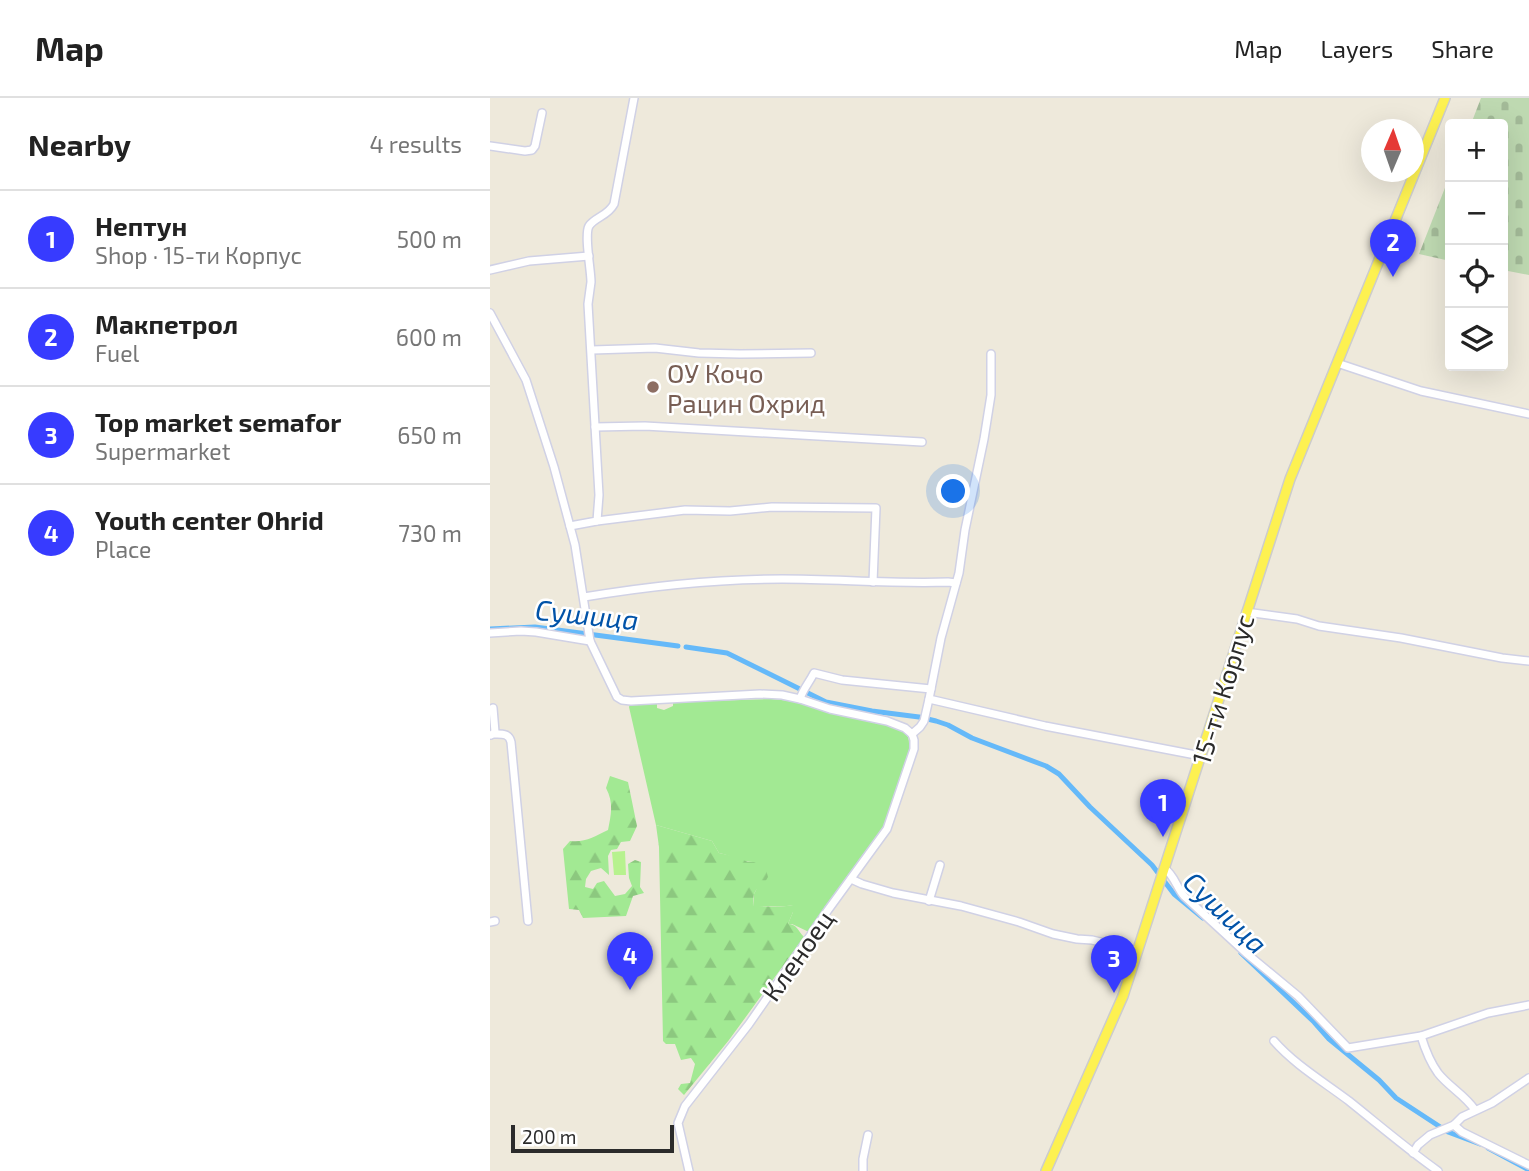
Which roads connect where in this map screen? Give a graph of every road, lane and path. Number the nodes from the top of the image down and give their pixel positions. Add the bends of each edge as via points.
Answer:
1 (634, 98) edge
2 (1444, 98) edge
3 (542, 113) dead end
4 (490, 146) edge
5 (589, 256) junction
6 (490, 270) edge
7 (490, 313) edge
8 (592, 350) junction
9 (811, 353) dead end
10 (991, 354) dead end
11 (1337, 363) junction
12 (1529, 414) edge
13 (595, 428) junction
14 (922, 442) dead end
15 (597, 521) junction
16 (570, 526) junction
17 (873, 582) junction
18 (956, 583) junction
19 (584, 597) junction
20 (1246, 612) junction
21 (490, 633) edge
22 (590, 641) junction
23 (1529, 661) edge
24 (931, 689) junction
25 (802, 692) junction
26 (929, 699) junction
27 (492, 708) dead end
28 (492, 734) edge
29 (912, 734) junction
30 (1201, 756) junction
31 (940, 865) dead end
32 (1164, 871) junction
33 (851, 879) junction
34 (929, 901) junction
35 (528, 921) dead end
36 (1138, 951) junction
37 (1529, 1006) edge
38 (1421, 1036) junction
39 (1273, 1041) dead end
40 (1529, 1078) edge
41 (1475, 1111) junction
42 (1448, 1127) junction
43 (868, 1135) dead end
44 (1413, 1153) junction
45 (1529, 1165) edge
46 (689, 1171) edge
47 (863, 1171) edge
48 (1046, 1171) edge
49 (1438, 1171) edge

1 - 5 street via 614,204 588,227
2 - 11 main road, 15-ти Корпус
3 - 4 street via 532,150
5 - 6 street
5 - 8 street
7 - 16 street via 526,380
8 - 9 street
8 - 13 street
10 - 18 street via 991,395
11 - 12 street via 1421,390
11 - 20 main road, 15-ти Корпус via 1290,479
13 - 14 street via 645,426
13 - 15 street
15 - 16 street
15 - 17 street via 685,510 876,508
16 - 19 street
17 - 18 street
17 - 19 street via 731,581
18 - 24 street
19 - 22 street
20 - 23 street
20 - 30 main road, 15-ти Корпус
21 - 22 street via 536,632
22 - 25 street via 622,700
24 - 25 street via 814,673
24 - 26 street
25 - 29 street via 830,709 898,725
26 - 29 street via 925,717
26 - 30 street
27 - 28 street
28 - 35 street via 506,734 511,742
29 - 33 street, Кленоец via 914,749 891,822
30 - 32 main road, 15-ти Корпус
31 - 34 street
32 - 36 main road, 15-ти Корпус
32 - 38 street via 1184,896 1298,996 1346,1047
33 - 34 street
33 - 46 street, Кленоец via 681,1114 678,1123
34 - 36 street
36 - 48 main road, 15-ти Корпус via 1123,996
37 - 38 street via 1488,1013
38 - 41 street via 1438,1072
39 - 44 street
40 - 41 street
41 - 42 street
42 - 44 street via 1423,1140
42 - 45 street
43 - 47 street
44 - 49 street

